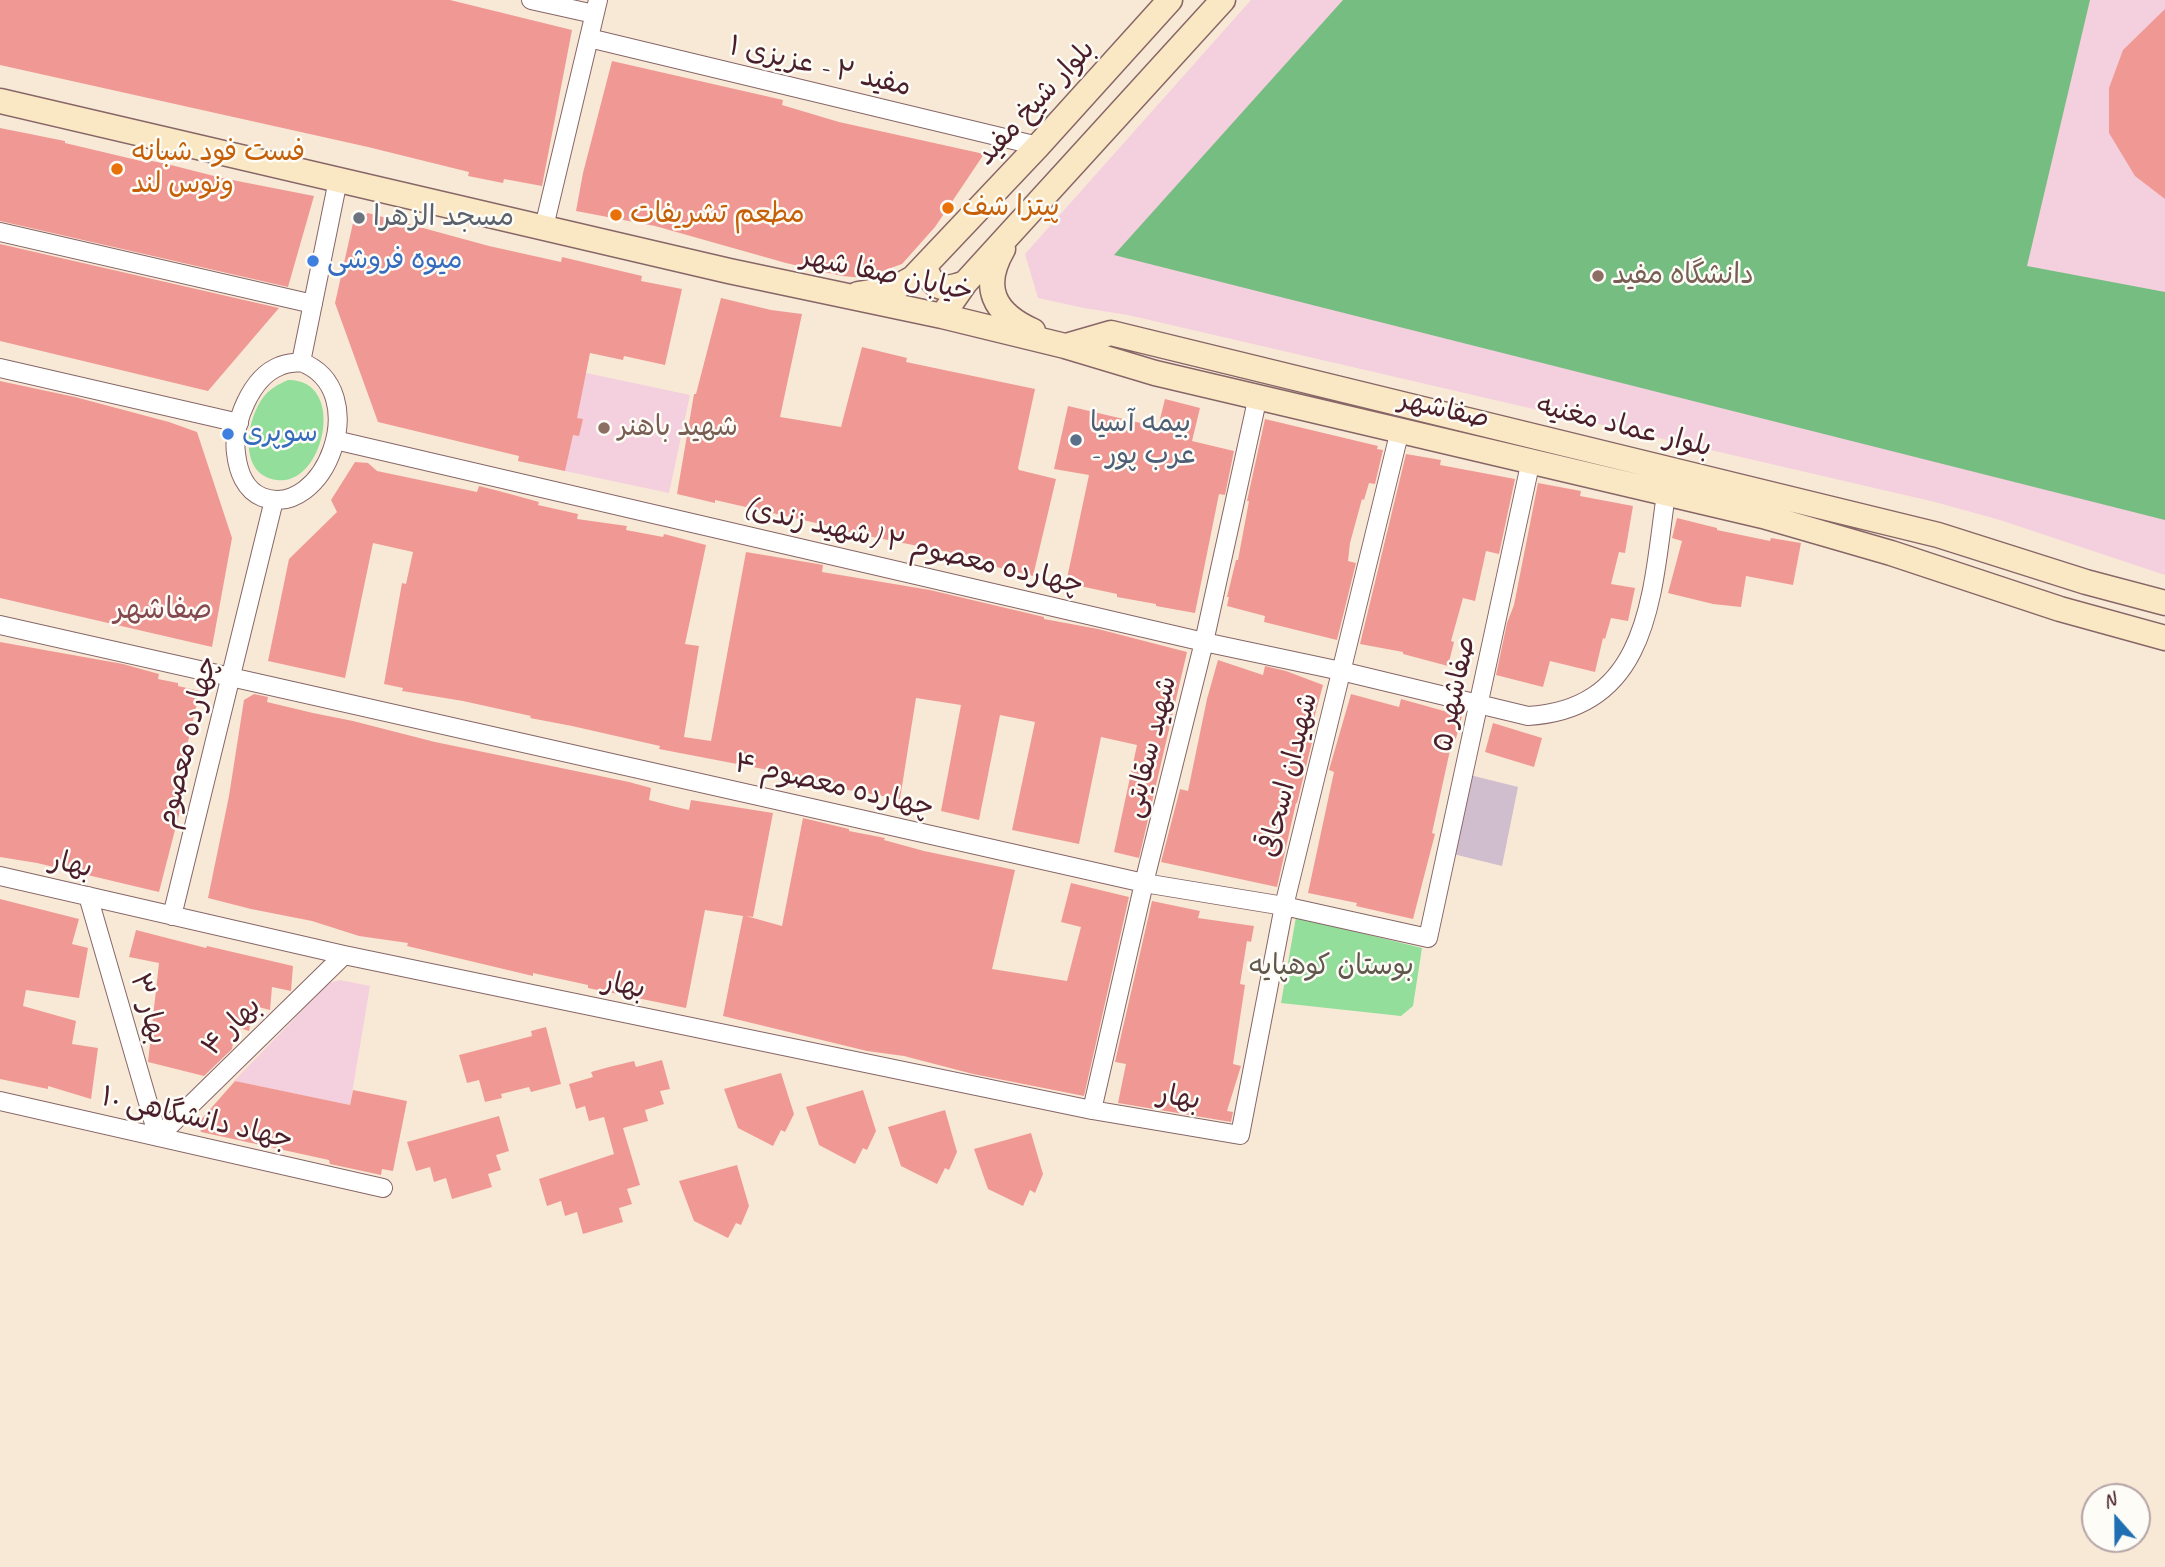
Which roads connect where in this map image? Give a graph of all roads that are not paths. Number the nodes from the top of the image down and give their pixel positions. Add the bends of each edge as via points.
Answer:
1 (531, 0) edge
2 (1170, 0) edge
3 (1223, 0) edge
4 (596, 7) edge
5 (589, 38) junction
6 (0, 101) edge
7 (1038, 146) junction
8 (338, 180) junction
9 (544, 228) junction
10 (0, 232) edge
11 (1012, 234) junction
12 (925, 266) junction
13 (965, 283) junction
14 (835, 295) junction
15 (313, 304) junction
16 (942, 316) junction
17 (1065, 346) junction
18 (301, 362) junction
19 (0, 368) edge
20 (1258, 396) junction
21 (239, 423) junction
22 (1400, 430) junction
23 (335, 440) junction
24 (1531, 460) junction
25 (1666, 494) junction
26 (274, 500) junction
27 (2165, 603) edge
28 (0, 625) edge
29 (2165, 638) edge
30 (1204, 642) junction
31 (1341, 671) junction
32 (231, 677) junction
33 (1480, 705) junction
34 (0, 876) edge
35 (1144, 883) junction
36 (88, 896) junction
37 (1284, 906) junction
38 (172, 916) junction
39 (1428, 938) joint
40 (344, 955) junction
41 (0, 1101) edge
42 (1092, 1110) junction
43 (1240, 1135) joint
44 (158, 1137) junction
45 (383, 1188) dead end

1 - 4 street
2 - 7 main road, بلوار شیخ مفید
3 - 11 main road
4 - 5 street
5 - 7 street, مفید ۲ - عزیزی ۱
5 - 9 street
6 - 8 main road, خیابان صفا شهر
7 - 12 main road, بلوار شیخ مفید
8 - 9 main road, خیابان صفا شهر
8 - 15 street
9 - 14 main road, خیابان صفا شهر
10 - 15 street
11 - 13 main road
11 - 17 main road via 992,271 995,300 1023,327
12 - 13 main road via 928,276 945,289
12 - 14 main road, بلوار شیخ مفید via 895,288
13 - 16 main road
14 - 16 main road, خیابان صفا شهر
15 - 18 street
16 - 17 main road, خیابان صفا شهر
17 - 20 main road, صفاشهر via 1155,373
17 - 27 main road, بلوار عماد مغنیه via 1111,333 1938,535
18 - 21 street via 270,371 251,394
18 - 23 street via 318,370 333,391 338,419
19 - 21 street
20 - 22 main road, صفاشهر
20 - 30 street, شهید سقایتی
21 - 26 street via 236,453 240,473 251,490
22 - 24 main road, صفاشهر
22 - 31 street, شهیدان اسحاقی
23 - 26 street via 310,486 292,497
23 - 30 street, چهارده معصوم ۲ (شهید زندی)
24 - 25 main road, صفاشهر
24 - 33 street, صفاشهر ۵
25 - 29 main road, صفاشهر via 1763,516
25 - 33 street, چهارده معصوم ۲ (شهید زندی) via 1649,610 1633,650 1611,683 1583,705 1552,715 1528,716
26 - 32 street, چهارده معصوم
28 - 32 street, چهارده معصوم ۴
30 - 31 street, چهارده معصوم ۲ (شهید زندی)
30 - 35 street, شهید سقایتی
31 - 33 street, چهارده معصوم ۲ (شهید زندی)
31 - 37 street, شهیدان اسحاقی
32 - 35 street, چهارده معصوم ۴
32 - 38 street, چهارده معصوم
33 - 39 street, صفاشهر ۵
34 - 36 street, بهار
35 - 37 street, چهارده معصوم ۴
35 - 42 street, شهید سقایتی
36 - 38 street, بهار
36 - 44 street, بهار ۳
37 - 39 street, چهارده معصوم ۴
37 - 43 street, شهیدان اسحاقی
38 - 40 street, بهار
40 - 42 street, بهار
40 - 44 street, بهار ۴
41 - 44 street, جهاد دانشگاهی ۱۰
42 - 43 street, بهار
44 - 45 street, جهاد دانشگاهی ۱۰

